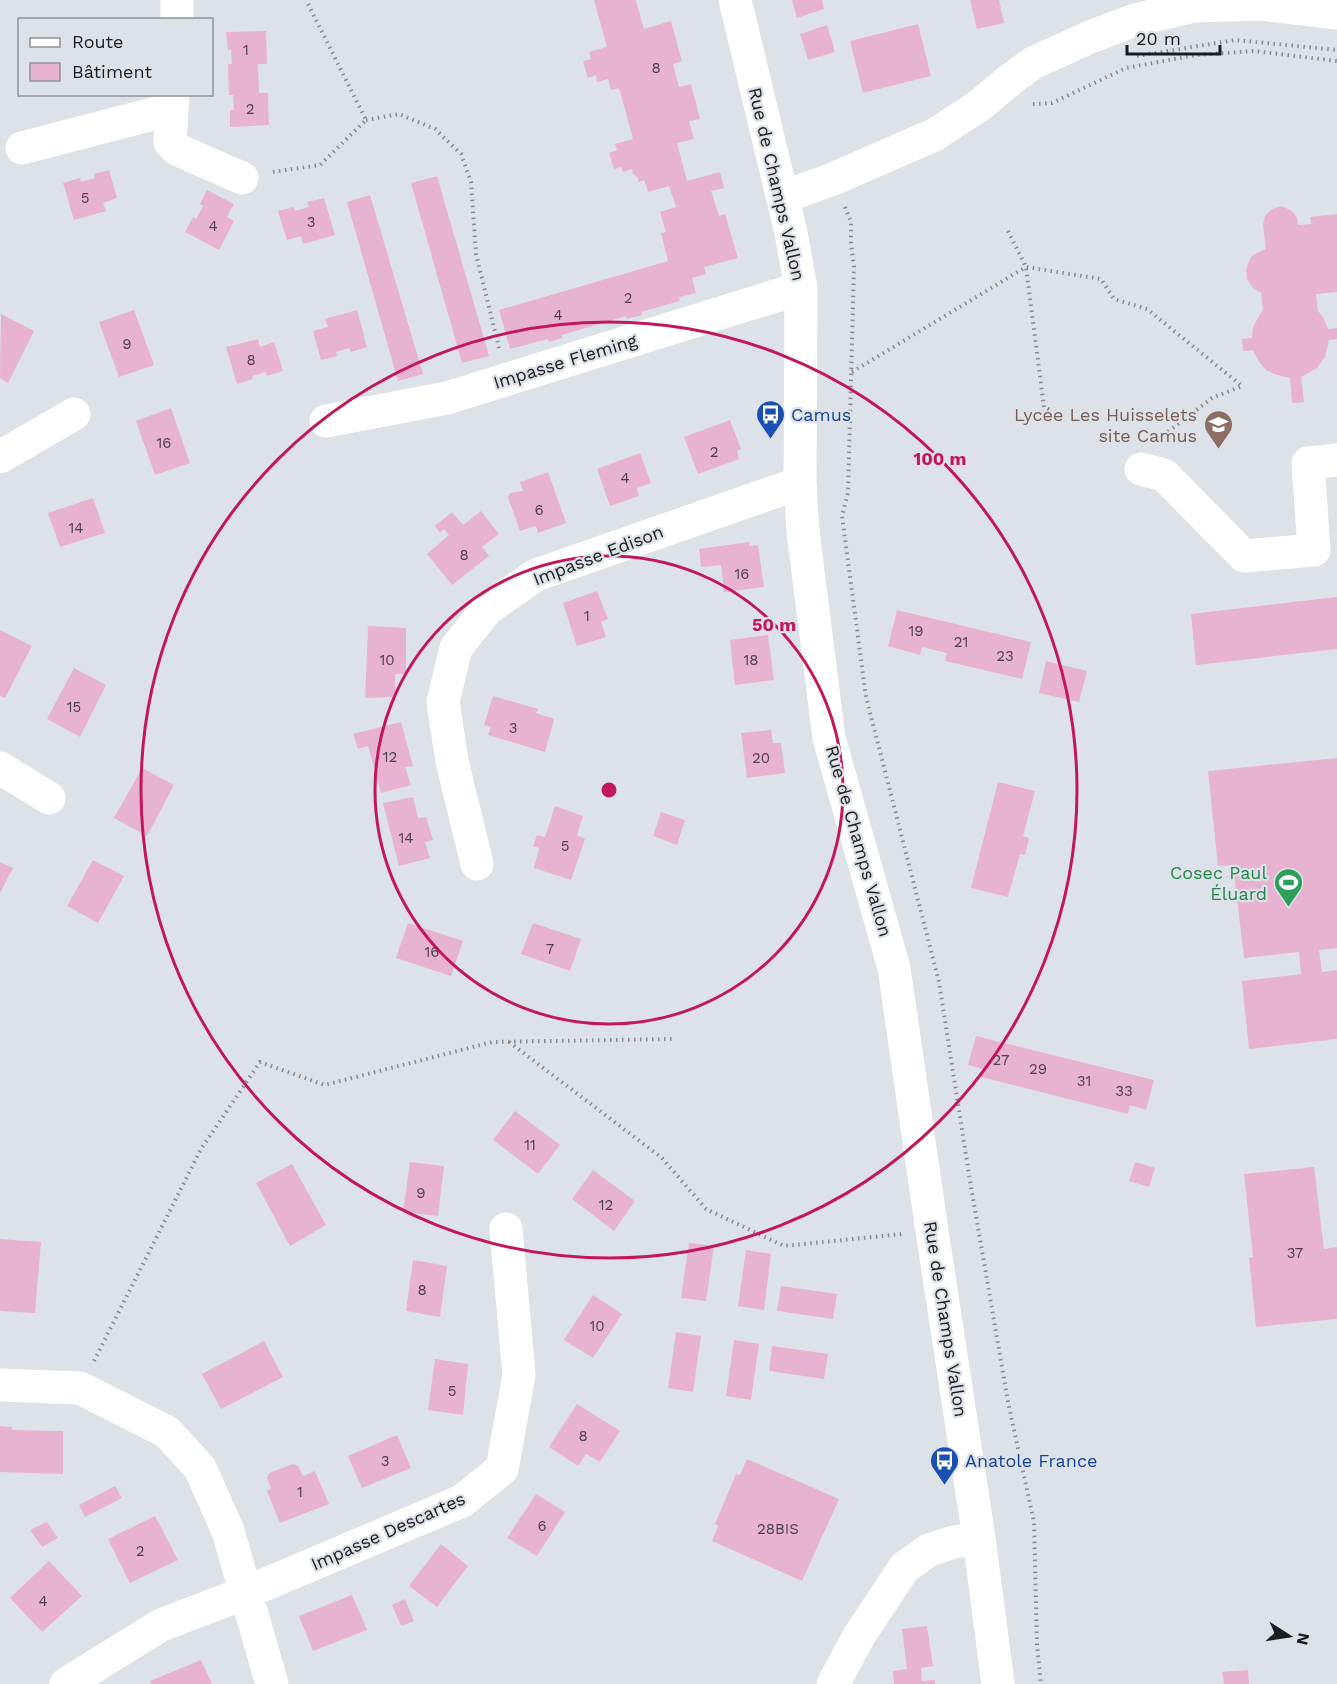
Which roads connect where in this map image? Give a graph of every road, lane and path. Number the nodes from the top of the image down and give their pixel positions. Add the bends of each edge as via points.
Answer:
1 (177, 0) edge
2 (306, 0) edge
3 (735, 0) edge
4 (1337, 13) edge
5 (177, 18) edge
6 (1337, 50) edge
7 (1134, 57) dead end
8 (1337, 61) edge
9 (172, 102) edge
10 (1031, 105) dead end
11 (366, 120) junction
12 (22, 148) dead end
13 (242, 178) joint
14 (833, 179) junction
15 (783, 197) junction
16 (1008, 231) dead end
17 (1026, 267) junction
18 (801, 288) junction
19 (851, 372) junction
20 (507, 380) junction
21 (74, 414) dead end
22 (326, 422) dead end
23 (1046, 423) dead end
24 (0, 457) edge
25 (1144, 458) joint
26 (1337, 460) edge
27 (800, 483) junction
28 (0, 768) edge
29 (49, 798) dead end
30 (477, 864) dead end
31 (673, 1039) dead end
32 (509, 1042) junction
33 (506, 1229) dead end
34 (932, 1231) junction
35 (0, 1385) edge
36 (80, 1388) junction
37 (979, 1538) junction
38 (245, 1593) junction
39 (66, 1684) edge
40 (272, 1684) edge
41 (834, 1684) edge
42 (998, 1684) edge
43 (1041, 1684) edge

1 - 5 street
2 - 11 path
3 - 15 street, Rue de Champs Vallon
4 - 14 street via 1260,4 1194,6 1135,20 1034,63 934,135
6 - 7 path via 1235,40
8 - 10 path via 1254,51 1196,55 1126,68 1052,103
9 - 12 street
9 - 13 street via 170,142 178,150
11 - 13 path via 320,165
11 - 20 path via 399,114 435,129 461,154 471,182 476,254
14 - 15 street
14 - 19 path via 851,222
15 - 18 street, Rue de Champs Vallon
16 - 17 path
17 - 19 path
17 - 23 path
17 - 25 path via 1101,279 1114,299 1147,309 1242,386 1212,398
18 - 20 street, Impasse Fleming
18 - 27 street, Rue de Champs Vallon
19 - 43 path via 848,493 842,516 866,697 939,982 1005,1381 1034,1522
20 - 22 street, Impasse Fleming via 447,398
21 - 24 street
25 - 26 street via 1244,556 1314,550 1308,463
27 - 30 street, Impasse Edison via 536,575 487,609 456,648 443,702 452,761
27 - 34 street, Rue de Champs Vallon via 829,738 894,968
28 - 29 street
31 - 32 path
32 - 34 path via 662,1158 706,1209 784,1246
32 - 36 path via 492,1042 325,1085 260,1062 201,1149
33 - 38 street, Impasse Descartes via 519,1376 502,1469 462,1501
34 - 37 street, Rue de Champs Vallon
35 - 36 street
36 - 38 street via 167,1432 200,1468 228,1530
37 - 41 street via 929,1550 904,1568 859,1636
37 - 42 street, Rue de Champs Vallon
38 - 39 street, Impasse Descartes via 161,1625
38 - 40 street

